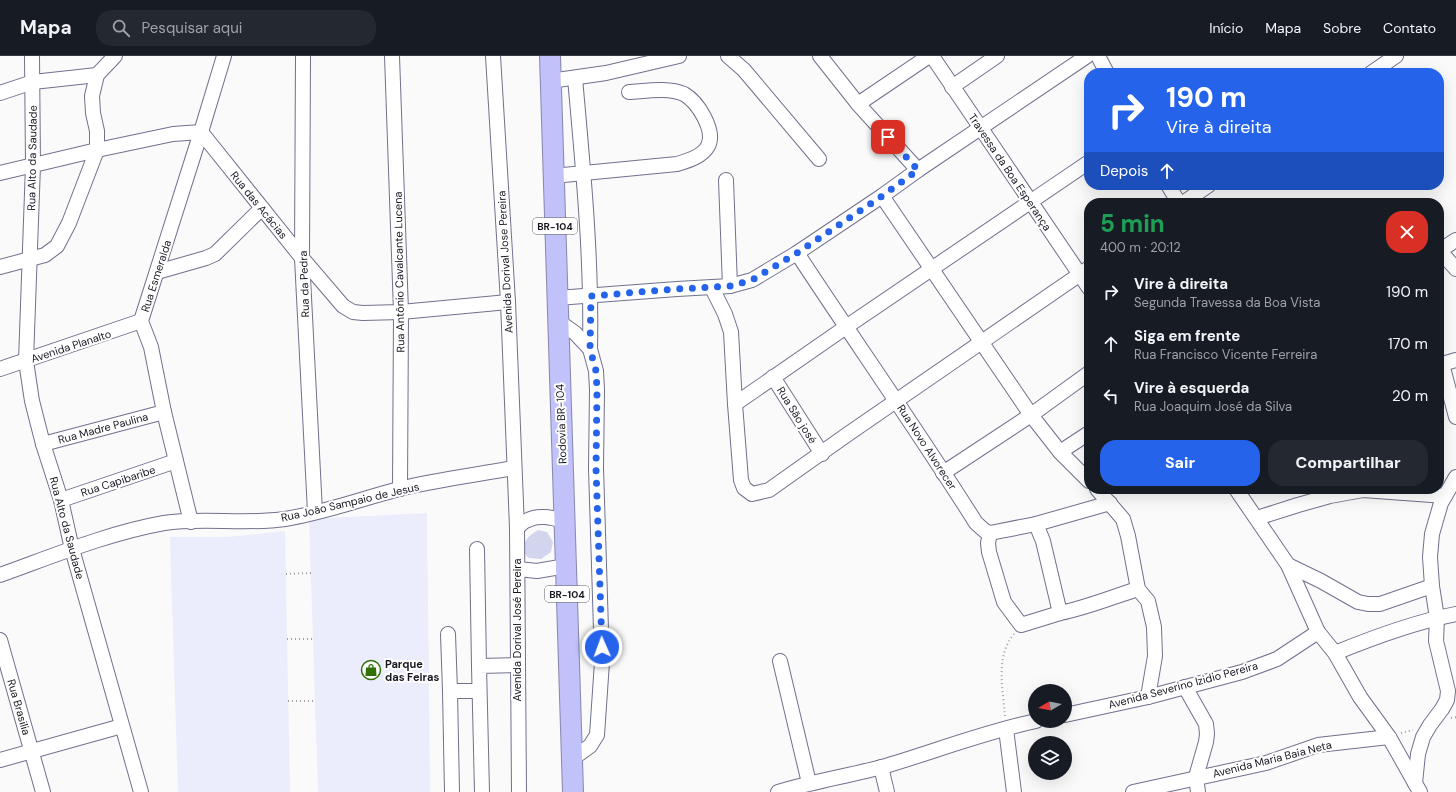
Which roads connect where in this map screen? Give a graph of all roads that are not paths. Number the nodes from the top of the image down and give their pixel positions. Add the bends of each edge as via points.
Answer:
1 (32, 56) edge
2 (115, 56) edge
3 (224, 56) edge
4 (303, 56) edge
5 (392, 56) edge
6 (493, 56) edge
7 (550, 56) edge
8 (679, 56) edge
9 (728, 56) edge
10 (820, 56) edge
11 (930, 56) edge
12 (997, 56) edge
13 (1087, 56) edge
14 (1098, 56) edge
15 (1396, 56) edge
16 (1104, 68) edge
17 (1378, 68) edge
18 (97, 75) junction
19 (575, 78) junction
20 (550, 81) junction
21 (34, 82) junction
22 (952, 87) junction
23 (629, 92) dead end
24 (0, 93) edge
25 (858, 104) junction
26 (980, 128) junction
27 (201, 132) junction
28 (97, 150) junction
29 (819, 159) dead end
30 (33, 165) junction
31 (1084, 165) edge
32 (918, 170) junction
33 (0, 173) edge
34 (584, 174) junction
35 (554, 176) junction
36 (726, 180) dead end
37 (1202, 190) edge
38 (882, 196) junction
39 (1190, 198) edge
40 (1031, 201) junction
41 (262, 208) junction
42 (1456, 240) edge
43 (1444, 248) edge
44 (797, 253) junction
45 (1444, 256) edge
46 (302, 258) junction
47 (29, 260) junction
48 (0, 267) edge
49 (933, 269) junction
50 (1456, 269) edge
51 (1084, 271) edge
52 (157, 272) junction
53 (730, 286) junction
54 (712, 288) junction
55 (591, 296) junction
56 (557, 298) junction
57 (508, 302) junction
58 (401, 312) junction
59 (558, 321) junction
60 (141, 322) junction
61 (846, 327) junction
62 (982, 342) junction
63 (590, 349) junction
64 (1456, 360) edge
65 (26, 361) junction
66 (1444, 364) edge
67 (0, 369) edge
68 (1444, 375) edge
69 (773, 377) junction
70 (1084, 377) edge
71 (897, 401) junction
72 (735, 404) junction
73 (164, 412) junction
74 (1031, 415) junction
75 (1456, 417) edge
76 (1084, 436) edge
77 (43, 444) junction
78 (1060, 452) junction
79 (822, 454) junction
80 (176, 461) junction
81 (514, 468) junction
82 (943, 474) junction
83 (1084, 476) edge
84 (1456, 477) edge
85 (400, 489) junction
86 (1101, 494) edge
87 (1240, 494) edge
88 (1346, 494) edge
89 (1418, 494) edge
90 (1445, 496) junction
91 (61, 500) junction
92 (1110, 503) junction
93 (315, 512) junction
94 (1257, 518) junction
95 (564, 521) junction
96 (191, 522) junction
97 (1036, 524) junction
98 (517, 528) junction
99 (990, 534) junction
100 (72, 549) junction
101 (478, 549) dead end
102 (1288, 565) junction
103 (566, 566) junction
104 (518, 569) junction
105 (0, 575) edge
106 (1432, 586) junction
107 (1138, 589) junction
108 (1060, 613) junction
109 (1456, 614) edge
110 (1437, 618) junction
111 (1318, 632) junction
112 (448, 634) dead end
113 (0, 640) edge
114 (1335, 653) junction
115 (780, 661) dead end
116 (517, 665) junction
117 (479, 666) junction
118 (1185, 686) junction
119 (450, 691) junction
120 (479, 691) junction
121 (1148, 697) junction
122 (1072, 713) edge
123 (1028, 723) edge
124 (122, 726) junction
125 (1006, 729) junction
126 (1389, 737) junction
127 (32, 751) junction
128 (572, 759) junction
129 (0, 760) edge
130 (881, 767) junction
131 (1196, 777) junction
132 (809, 783) junction
133 (1418, 787) edge
134 (43, 792) edge
135 (141, 792) edge
136 (452, 792) edge
137 (482, 792) edge
138 (519, 792) edge
139 (573, 792) edge
140 (778, 792) edge
141 (887, 792) edge
142 (1014, 792) edge
143 (1133, 792) edge
144 (1198, 792) edge

1 - 21 street, Rua Alto da Saudade
2 - 18 street
3 - 27 street, Rua Esmeralda
4 - 46 street, Rua da Pedra
5 - 58 street, Rua Antônio Cavalcante Lucena
6 - 57 street, Avenida Dorival Jose Pereira
7 - 20 highway, Rodovia BR-104 / BR-104
8 - 19 street
9 - 29 street via 744,70
10 - 25 street
11 - 22 street, Travessa da Boa Esperança
11 - 25 street
12 - 22 street
13 - 26 street
14 - 16 street
15 - 17 street
18 - 21 street
18 - 28 street via 92,96
19 - 20 street
19 - 34 street
20 - 35 highway, Rodovia BR-104 / BR-104
21 - 24 street
21 - 30 street, Rua Alto da Saudade
22 - 26 street, Travessa da Boa Esperança
23 - 34 street via 673,91 684,95 694,102 704,117 709,129 708,146 694,159 677,164
25 - 32 street
26 - 32 street
26 - 40 street, Travessa da Boa Esperança
27 - 28 street via 173,134
27 - 41 street, Rua das Acácias
27 - 52 street, Rua Esmeralda
28 - 30 street
28 - 47 street via 69,223 57,246 45,255
30 - 33 street
30 - 47 street, Rua Alto da Saudade
31 - 40 street
32 - 38 street
34 - 35 street
34 - 55 street
35 - 56 highway, Rodovia BR-104 / BR-104
36 - 53 street
37 - 39 street
38 - 44 street
38 - 49 street
40 - 49 street
40 - 51 street, Travessa da Boa Esperança
41 - 46 street, Rua das Acácias
41 - 52 street via 215,254
42 - 43 street
44 - 53 street via 752,280
44 - 61 street, Rua Novo Alvorecer
45 - 50 street
46 - 58 street, Rua das Acácias via 343,306 353,312
46 - 93 street, Rua da Pedra
47 - 48 street
47 - 65 street, Rua Alto da Saudade
49 - 61 street
49 - 62 street
51 - 62 street
52 - 60 street, Rua Esmeralda
53 - 54 street
54 - 55 street
54 - 72 street via 725,314 730,332
55 - 56 street
55 - 63 street
56 - 59 highway, Rodovia BR-104 / BR-104
57 - 58 street, Rua das Acácias
57 - 81 street, Avenida Dorival Jose Pereira
58 - 85 street, Rua Antônio Cavalcante Lucena
59 - 63 street via 575,333
59 - 95 highway, Rodovia BR-104 / BR-104
60 - 65 street, Avenida Planalto
60 - 73 street, Rua Esmeralda via 151,347
61 - 69 street
61 - 71 street, Rua Novo Alvorecer
62 - 71 street
62 - 74 street
63 - 128 street via 596,371 597,390 596,468 602,662 597,735 590,746
64 - 66 street
65 - 67 street, Avenida Planalto
65 - 77 street, Rua Alto da Saudade via 32,401
68 - 75 street
69 - 72 street
69 - 79 street, Rua São josé
70 - 74 street
71 - 79 street
71 - 82 street, Rua Novo Alvorecer
72 - 79 street via 741,480 744,488 752,494 769,490
73 - 77 street, Rua Madre Paulina
73 - 80 street, Rua Esmeralda
74 - 78 street
74 - 82 street
76 - 78 street
77 - 91 street, Rua Alto da Saudade
78 - 83 street
80 - 91 street, Rua Capibaribe
80 - 96 street, Rua Esmeralda
81 - 85 street, Rua João Sampaio de Jesus
81 - 98 street, Avenida Dorival José Pereira
82 - 99 street, Rua Novo Alvorecer via 976,523
84 - 90 street
85 - 93 street, Rua João Sampaio de Jesus
86 - 92 street
87 - 94 street
88 - 94 street
89 - 90 street
90 - 106 street via 1432,534
91 - 100 street, Rua Alto da Saudade
92 - 97 street
92 - 107 street via 1123,519
93 - 96 street, Rua João Sampaio de Jesus via 284,519
94 - 102 street
95 - 98 street via 540,517 528,520
95 - 103 highway, Rodovia BR-104 / BR-104
96 - 100 street, Rua João Sampaio de Jesus via 164,523 133,530
97 - 99 street
97 - 108 street via 1043,541
98 - 104 street, Avenida Dorival José Pereira
99 - 108 street via 989,552 1004,602 1021,625
100 - 105 street, Rua João Sampaio de Jesus
100 - 124 street, Rua Alto da Saudade
101 - 117 street
102 - 106 street via 1358,602 1368,604 1380,604
102 - 111 street
103 - 104 street via 537,571
103 - 128 highway, Rodovia BR-104 / BR-104
104 - 116 street, Avenida Dorival José Pereira
106 - 110 street
107 - 108 street via 1080,609
107 - 121 street via 1148,601 1154,627 1155,656
109 - 110 street
110 - 114 street via 1372,638
110 - 133 street via 1436,641 1448,691 1447,700 1423,737 1418,754
111 - 114 street
111 - 118 street, Avenida Severino Izidio Pereira via 1277,659 1242,672
112 - 119 street
113 - 127 street, Rua Brasilia
114 - 126 street via 1360,697
115 - 132 street
116 - 117 street
116 - 138 street, Avenida Dorival José Pereira
117 - 120 street
118 - 121 street, Avenida Severino Izidio Pereira
118 - 131 street via 1206,724 1206,742
119 - 120 street
119 - 136 street
120 - 137 street
121 - 122 street, Avenida Severino Izidio Pereira
123 - 125 street
124 - 127 street
124 - 135 street, Rua Alto da Saudade
125 - 130 street
125 - 142 street
126 - 131 street, Avenida Maria Baia Neta via 1318,745 1266,763
126 - 133 street
127 - 129 street
127 - 134 street, Rua Brasilia
128 - 139 highway, Rodovia BR-104 / BR-104
130 - 132 street
130 - 141 street
131 - 143 street, Avenida Maria Baia Neta
131 - 144 street
132 - 140 street

